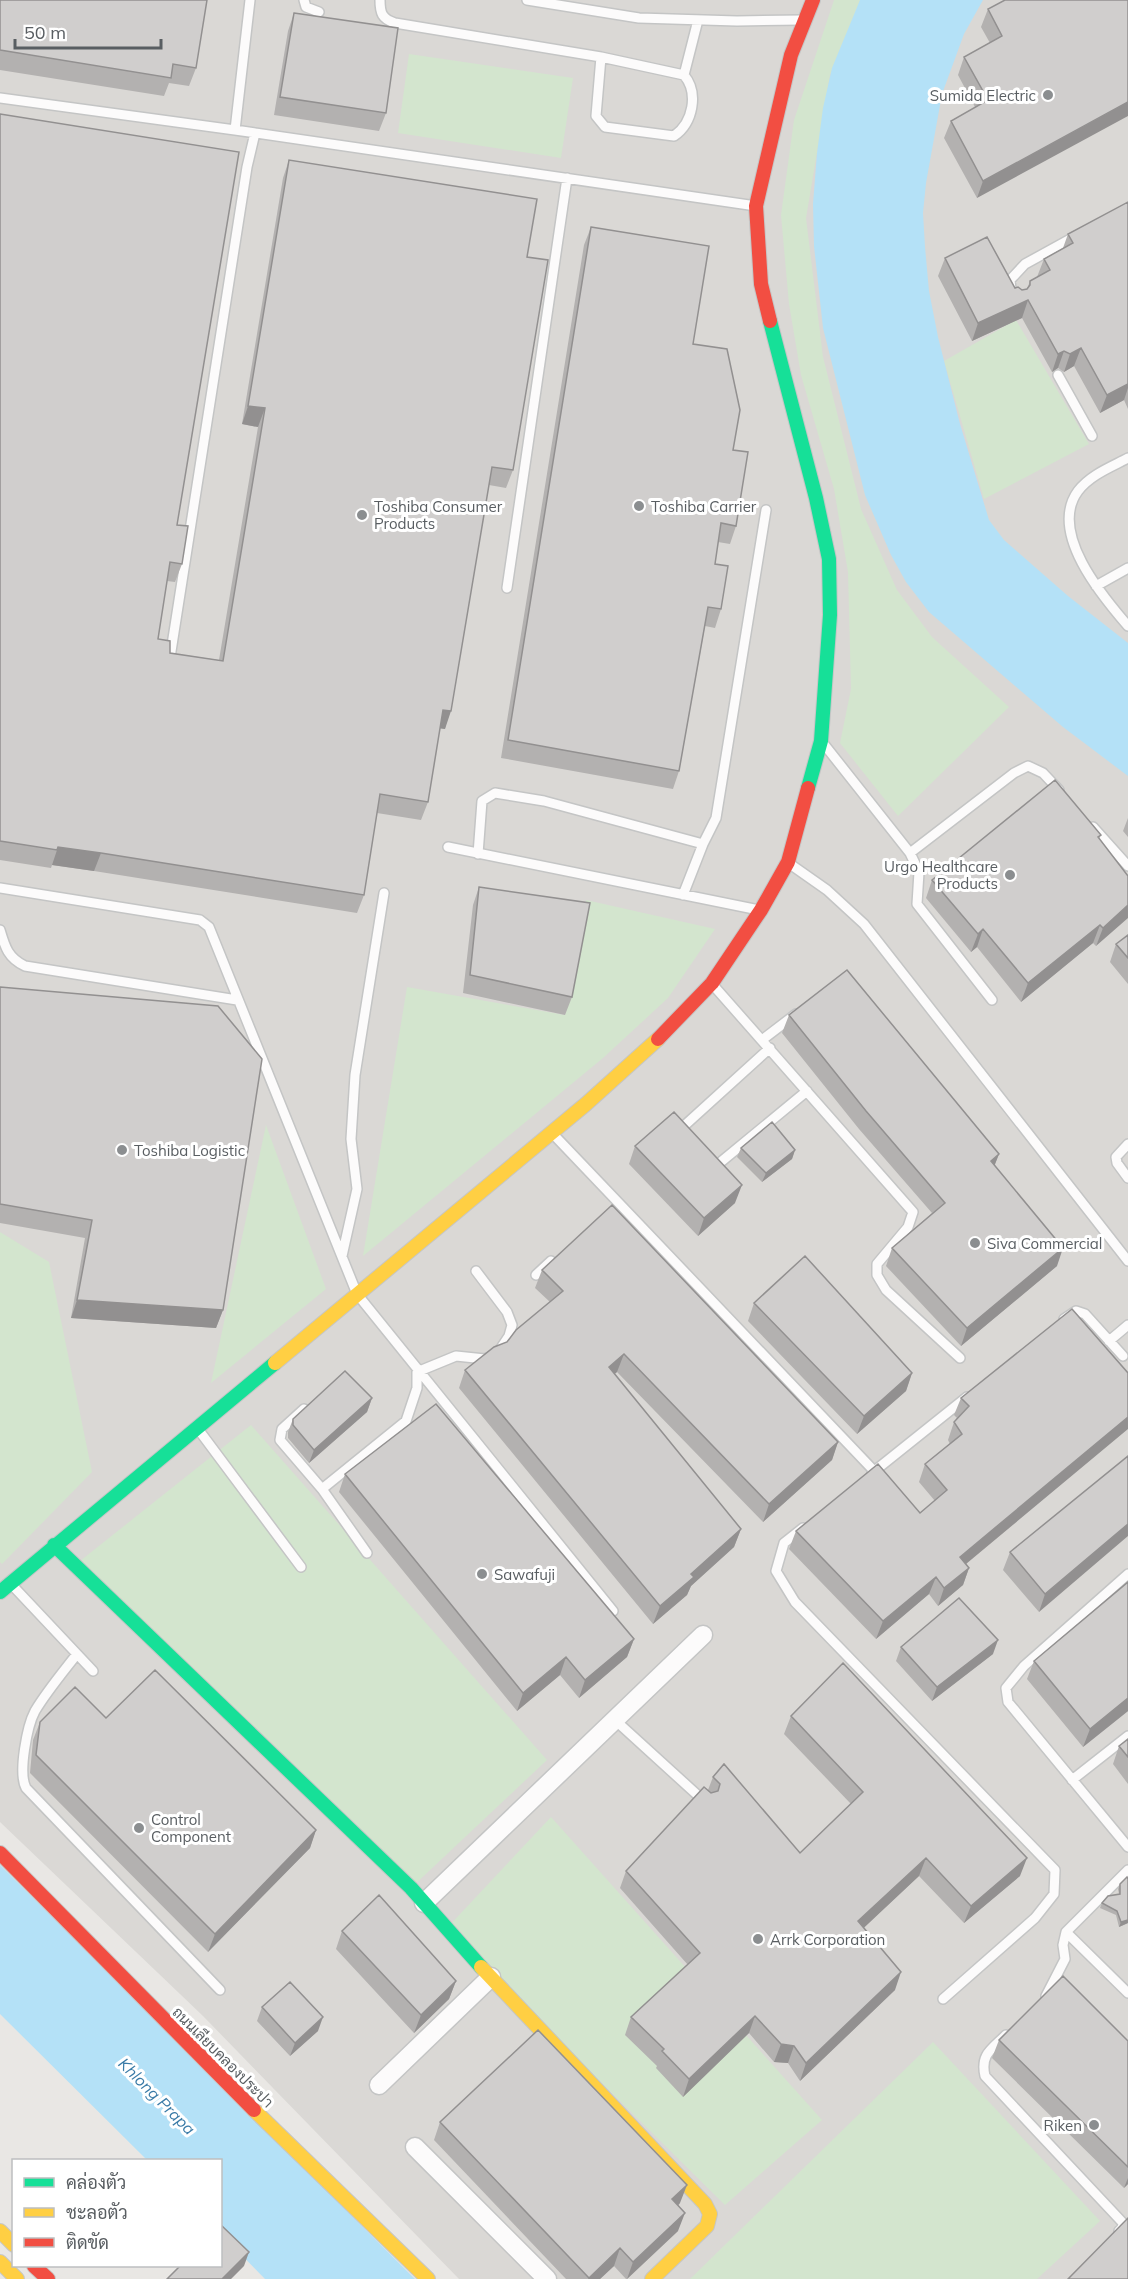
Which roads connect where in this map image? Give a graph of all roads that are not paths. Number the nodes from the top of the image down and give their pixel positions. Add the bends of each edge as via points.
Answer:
1 (250, 0) edge
2 (304, 0) edge
3 (380, 0) edge
4 (527, 0) edge
5 (813, 0) edge
6 (319, 12) dead end
7 (698, 20) junction
8 (805, 20) junction
9 (601, 57) junction
10 (684, 75) junction
11 (0, 98) edge
12 (236, 130) junction
13 (255, 133) junction
14 (567, 178) junction
15 (756, 206) junction
16 (1087, 230) edge
17 (1017, 302) edge
18 (1058, 375) dead end
19 (1092, 436) dead end
20 (1128, 458) edge
21 (766, 510) dead end
22 (1128, 568) edge
23 (1096, 586) junction
24 (507, 588) dead end
25 (1128, 626) edge
26 (169, 664) edge
27 (821, 741) junction
28 (1066, 798) edge
29 (1089, 823) edge
30 (703, 844) junction
31 (448, 848) dead end
32 (910, 853) junction
33 (478, 854) junction
34 (788, 862) junction
35 (1128, 866) edge
36 (0, 888) edge
37 (384, 892) dead end
38 (683, 894) junction
39 (761, 910) junction
40 (0, 930) edge
41 (712, 983) junction
42 (237, 1000) junction
43 (992, 1000) dead end
44 (807, 1005) edge
45 (762, 1040) junction
46 (770, 1048) junction
47 (807, 1091) junction
48 (684, 1126) edge
49 (552, 1132) junction
50 (1128, 1144) edge
51 (723, 1161) edge
52 (1128, 1178) edge
53 (617, 1201) junction
54 (609, 1208) edge
55 (560, 1253) edge
56 (342, 1256) junction
57 (1128, 1261) edge
58 (476, 1271) dead end
59 (536, 1275) dead end
60 (357, 1294) junction
61 (1060, 1323) edge
62 (1128, 1325) edge
63 (1109, 1341) junction
64 (1123, 1356) dead end
65 (960, 1358) dead end
66 (417, 1372) junction
67 (976, 1390) edge
68 (313, 1401) edge
69 (196, 1427) junction
70 (875, 1472) junction
71 (866, 1479) edge
72 (882, 1479) edge
73 (322, 1489) junction
74 (811, 1521) edge
75 (54, 1545) junction
76 (367, 1553) dead end
77 (300, 1567) dead end
78 (1128, 1574) edge
79 (5, 1588) edge
80 (613, 1611) edge
81 (703, 1635) dead end
82 (77, 1654) junction
83 (93, 1671) dead end
84 (615, 1720) junction
85 (1128, 1736) edge
86 (1072, 1780) junction
87 (707, 1804) edge
88 (1128, 1847) edge
89 (0, 1853) edge
90 (1128, 1870) edge
91 (424, 1904) junction
92 (1066, 1932) junction
93 (491, 1977) junction
94 (220, 1990) dead end
95 (1128, 1993) edge
96 (943, 1999) dead end
97 (1035, 2006) edge
98 (1014, 2027) edge
99 (379, 2085) dead end
100 (415, 2147) dead end
101 (1126, 2220) edge
102 (0, 2232) edge
103 (1108, 2241) edge
104 (12, 2243) edge
105 (0, 2262) edge
106 (36, 2267) edge
107 (17, 2279) edge
108 (48, 2279) edge
109 (428, 2279) edge
110 (547, 2279) edge
111 (652, 2279) edge

1 - 12 lane
2 - 6 lane via 306,7
3 - 9 lane via 380,12 386,21
4 - 7 lane via 639,18
5 - 8 main road
7 - 8 lane
7 - 10 lane
8 - 15 main road via 791,56
9 - 10 lane
9 - 10 lane via 596,116 605,127 674,136 681,131 693,105 692,84
11 - 12 lane
12 - 13 lane
13 - 14 lane
13 - 26 lane
14 - 15 lane
14 - 24 lane
15 - 27 main road via 761,284 829,559 829,638
16 - 17 lane via 1014,274 1009,282
18 - 19 lane
20 - 23 lane via 1085,483 1072,502 1071,531 1077,552
21 - 30 lane via 717,819
22 - 23 lane
23 - 25 lane
27 - 32 lane
27 - 34 main road
28 - 32 lane via 1043,773 1028,766
29 - 35 lane
30 - 33 lane via 544,801 495,793 482,801
30 - 38 lane
31 - 33 lane
32 - 43 lane via 919,873 917,904
33 - 38 lane
34 - 39 main road
34 - 57 lane via 864,924
36 - 42 lane via 200,920 209,927
37 - 56 lane via 355,1075 351,1138 357,1189
38 - 39 lane
39 - 41 main road
40 - 42 lane via 5,949 25,966
41 - 45 lane
41 - 49 main road via 652,1045
42 - 56 lane
44 - 45 lane
45 - 46 lane
46 - 47 lane
46 - 48 lane
47 - 51 lane
47 - 65 lane via 913,1212 908,1227 878,1264 877,1275 886,1290
49 - 53 lane
49 - 60 main road
50 - 52 lane via 1116,1156
53 - 54 lane
53 - 70 lane
55 - 59 lane
56 - 60 lane
58 - 66 lane via 507,1312 512,1325 509,1336 496,1354 484,1359 456,1356
60 - 66 lane
60 - 69 main road
61 - 63 lane via 1076,1311 1085,1314
62 - 63 lane
63 - 64 lane
66 - 73 lane via 417,1388 406,1421
66 - 80 lane
67 - 70 lane
68 - 73 lane via 282,1429 280,1440
69 - 75 main road
69 - 77 lane
70 - 71 lane
70 - 72 lane
73 - 76 lane
74 - 96 lane via 784,1543 776,1571 795,1602 1054,1870 1054,1893 1035,1918
75 - 79 main road
75 - 91 main road
78 - 86 lane via 1024,1666 1006,1688 1008,1702
79 - 82 lane
81 - 84 street
82 - 83 lane
82 - 94 lane via 34,1712 23,1756 22,1781
84 - 87 lane
84 - 91 street
85 - 86 lane
86 - 88 lane
89 - 109 main road, ถนนเลียบคลองประปา via 209,2067
90 - 92 lane
91 - 93 main road
92 - 95 lane
92 - 97 lane via 1065,1959 1049,1994
93 - 99 street
93 - 111 main road via 705,2204 710,2214 707,2226
98 - 101 lane via 985,2056 985,2076
100 - 110 street
101 - 103 lane
102 - 104 main road
105 - 107 main road
106 - 108 main road

